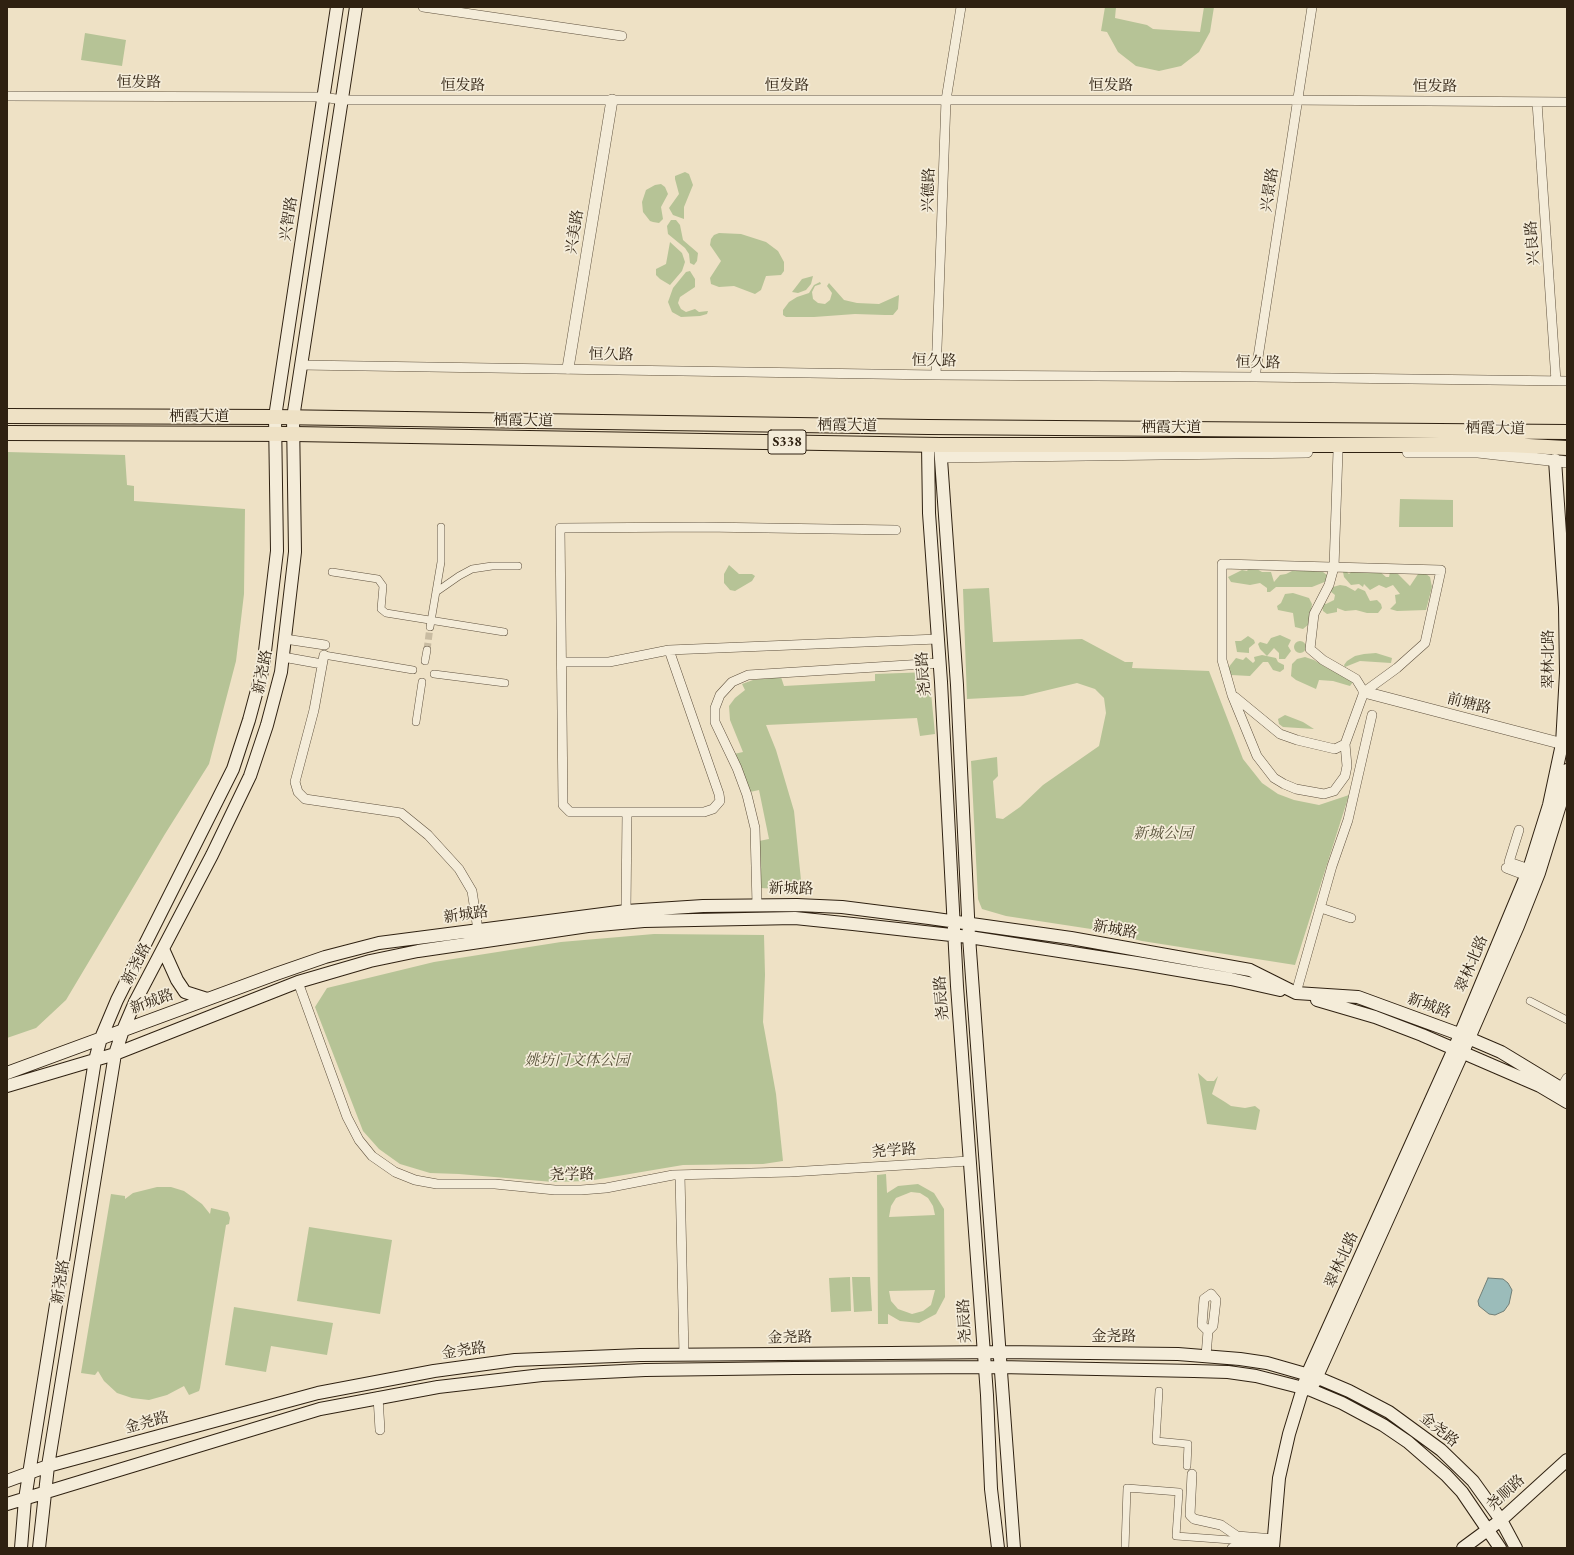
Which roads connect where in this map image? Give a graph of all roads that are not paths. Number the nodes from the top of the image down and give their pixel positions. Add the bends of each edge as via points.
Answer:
1 (337, 7) edge
2 (356, 7) edge
3 (423, 7) edge
4 (961, 7) edge
5 (1312, 7) edge
6 (622, 36) dead end
7 (7, 96) edge
8 (324, 97) junction
9 (342, 100) junction
10 (612, 100) junction
11 (946, 100) junction
12 (1298, 100) junction
13 (1537, 102) junction
14 (1567, 102) edge
15 (302, 365) junction
16 (568, 368) junction
17 (936, 375) junction
18 (1255, 377) junction
19 (1556, 381) junction
20 (1567, 382) edge
21 (7, 416) edge
22 (275, 417) junction
23 (293, 418) junction
24 (1567, 423) edge
25 (1446, 431) junction
26 (1567, 432) edge
27 (7, 433) edge
28 (294, 434) junction
29 (276, 435) junction
30 (1567, 448) edge
31 (937, 449) junction
32 (1338, 451) junction
33 (1561, 461) edge
34 (441, 526) dead end
35 (896, 530) dead end
36 (518, 566) dead end
37 (1334, 567) junction
38 (332, 572) dead end
39 (436, 592) junction
40 (431, 624) junction
41 (504, 632) dead end
42 (285, 639) junction
43 (938, 639) junction
44 (325, 645) dead end
45 (427, 650) tunnel mouth
46 (670, 650) junction
47 (283, 657) junction
48 (323, 660) junction
49 (425, 661) dead end
50 (562, 662) junction
51 (940, 663) junction
52 (413, 670) dead end
53 (434, 674) dead end
54 (422, 682) dead end
55 (505, 684) dead end
56 (1364, 692) junction
57 (1232, 695) junction
58 (1372, 715) dead end
59 (416, 722) dead end
60 (1345, 744) junction
61 (1564, 744) edge
62 (1567, 770) edge
63 (627, 812) junction
64 (1519, 830) dead end
65 (1506, 868) dead end
66 (1528, 872) junction
67 (757, 904) junction
68 (1321, 908) junction
69 (626, 911) junction
70 (1351, 918) dead end
71 (954, 921) junction
72 (968, 923) junction
73 (478, 930) junction
74 (954, 936) junction
75 (969, 938) junction
76 (163, 949) junction
77 (298, 982) junction
78 (1296, 993) junction
79 (207, 999) junction
80 (1530, 1001) dead end
81 (1567, 1020) edge
82 (123, 1030) junction
83 (1464, 1036) junction
84 (101, 1038) junction
85 (1458, 1051) junction
86 (115, 1054) junction
87 (95, 1060) junction
88 (7, 1073) edge
89 (7, 1086) edge
90 (1565, 1086) edge
91 (1567, 1102) edge
92 (969, 1161) junction
93 (680, 1175) junction
94 (1208, 1331) dead end
95 (983, 1352) junction
96 (999, 1352) junction
97 (684, 1355) junction
98 (1206, 1356) junction
99 (1000, 1367) junction
100 (985, 1368) junction
101 (1312, 1376) junction
102 (1306, 1389) junction
103 (1159, 1392) dead end
104 (378, 1397) junction
105 (380, 1430) dead end
106 (1567, 1460) edge
107 (48, 1466) junction
108 (1190, 1470) joint
109 (29, 1473) junction
110 (7, 1481) edge
111 (45, 1493) junction
112 (25, 1499) junction
113 (7, 1504) edge
114 (1501, 1520) junction
115 (1488, 1529) junction
116 (1275, 1545) edge
117 (21, 1548) edge
118 (39, 1548) edge
119 (998, 1548) edge
120 (1014, 1548) edge
121 (1125, 1548) edge
122 (1232, 1548) edge
123 (1463, 1548) edge
124 (1500, 1548) edge
125 (1516, 1548) edge

1 - 8 main road, 兴智路
2 - 9 main road
3 - 6 street
4 - 11 street, 兴德路
5 - 12 street, 兴景路
7 - 8 street, 恒发路
8 - 9 street, 恒发路
8 - 22 main road, 兴智路
9 - 10 street, 恒发路
9 - 15 main road
10 - 11 street, 恒发路
10 - 16 street, 兴美路
11 - 12 street, 恒发路
11 - 17 street, 兴德路
12 - 13 street, 恒发路
12 - 18 street, 兴景路
13 - 14 street, 恒发路
13 - 19 street, 兴良路
15 - 16 street, 恒久路
15 - 23 main road
16 - 17 street, 恒久路
17 - 18 street, 恒久路
18 - 19 street, 恒久路
19 - 20 street, 恒久路
21 - 22 main road, 栖霞大道 / S338
22 - 23 main road, 栖霞大道 / S338
22 - 29 main road, 兴智路
23 - 25 main road, 栖霞大道 / S338
23 - 28 main road
24 - 25 main road via 1533,423
25 - 26 main road, 栖霞大道 / S338
27 - 29 main road, 栖霞大道 / S338
28 - 29 main road, 栖霞大道 / S338
28 - 31 main road, 栖霞大道 / S338
28 - 42 main road, 新尧路 via 295,552
29 - 84 main road, 新尧路 via 277,551 263,668 249,720 233,769 117,1000
30 - 31 main road, 栖霞大道 / S338 via 1509,445
31 - 32 street
31 - 43 main road, 尧辰路 via 929,513
31 - 72 main road, 尧辰路 via 957,685
32 - 33 street via 1478,452
32 - 37 street
33 - 61 main road, 翠林北路 via 1566,673
34 - 39 street via 441,562
35 - 50 street via 560,528
36 - 39 street via 472,569
37 - 56 street via 1329,584 1314,614 1310,649 1323,660 1356,678
37 - 56 street via 1441,570 1425,643 1398,668
37 - 57 street via 1222,564 1222,660
38 - 40 street via 378,579 383,586 381,609 386,614
39 - 40 street
40 - 41 street
42 - 44 street
42 - 47 main road, 新尧路
43 - 46 street
43 - 51 main road, 尧辰路
45 - 49 street
46 - 50 street via 609,662
46 - 63 street via 720,801 713,809 704,812
47 - 48 street
47 - 76 main road, 新尧路 via 267,725 250,776
48 - 52 street
48 - 73 street via 314,710 296,782 298,792 305,798 401,813 428,835 459,869 472,891
50 - 63 street via 563,806 570,812
51 - 67 street via 748,675 732,682 720,695 715,708 715,722 740,774 755,828
51 - 71 main road, 尧辰路
53 - 55 street
54 - 59 street
56 - 60 street
56 - 61 street, 前塘路
57 - 60 street via 1280,734 1335,749
57 - 60 street via 1257,756 1274,778 1284,784 1324,794 1334,791 1345,776
58 - 68 street via 1354,797
61 - 66 main road, 翠林北路 via 1549,805
62 - 83 main road, 翠林北路 via 1561,802 1539,873
63 - 69 street
64 - 66 street via 1509,862
65 - 66 street
66 - 83 main road, 翠林北路
67 - 69 main road, 新城路
67 - 71 main road, 新城路 via 842,907
68 - 70 street
68 - 78 street
69 - 73 main road, 新城路
71 - 72 main road, 新城路
71 - 74 main road, 尧辰路
72 - 75 main road, 尧辰路
72 - 78 main road, 新城路 via 1071,938 1250,970
73 - 79 main road, 新城路 via 379,943 325,957
74 - 75 main road, 新城路
74 - 77 main road, 新城路 via 795,918 644,921 588,926 418,951 370,961
74 - 92 main road, 尧辰路
75 - 85 main road, 新城路 via 1168,968 1264,986 1375,1017
75 - 96 main road, 尧辰路
76 - 79 main road via 185,992
76 - 82 main road, 新尧路
77 - 86 main road, 新城路
77 - 93 street, 尧学路 via 347,1117 359,1140 372,1156 395,1172 415,1180 437,1184 495,1184 555,1190 606,1188 667,1175
78 - 83 main road, 新城路 via 1358,997
79 - 82 main road, 新城路
80 - 81 street
82 - 84 main road, 新城路
82 - 86 main road, 新尧路
83 - 85 main road, 翠林北路
83 - 90 main road, 新城路 via 1501,1052
84 - 87 main road, 新尧路
84 - 88 main road, 新城路
85 - 91 main road, 新城路 via 1540,1086
85 - 101 main road, 翠林北路
86 - 87 main road, 新城路
86 - 107 main road, 新尧路
87 - 89 main road, 新城路
87 - 109 main road, 新尧路
92 - 93 street, 尧学路 via 790,1172
92 - 95 main road, 尧辰路
93 - 97 street
94 - 98 street
95 - 96 main road, 金尧路
95 - 97 main road, 金尧路
95 - 100 main road, 尧辰路
96 - 98 main road, 金尧路
96 - 99 main road, 尧辰路
97 - 107 main road, 金尧路 via 515,1360 434,1371 318,1393
98 - 101 main road, 金尧路 via 1267,1363
99 - 100 main road, 金尧路
99 - 102 main road, 金尧路 via 1228,1372 1256,1376
99 - 120 main road, 尧辰路
100 - 104 main road, 金尧路 via 703,1369 556,1374 438,1387
100 - 119 main road, 尧辰路 via 991,1489
101 - 102 main road, 翠林北路
101 - 114 main road, 金尧路 via 1382,1408 1417,1431 1441,1450 1473,1482
102 - 115 main road, 金尧路 via 1342,1403 1408,1442 1457,1486
102 - 116 main road, 翠林北路 via 1289,1434 1279,1478
103 - 108 street via 1156,1441 1188,1444
104 - 105 street
104 - 111 main road, 金尧路 via 320,1409
106 - 114 main road, 尧顺路
107 - 109 main road, 金尧路
107 - 111 main road, 新尧路
108 - 116 street via 1190,1515 1194,1519 1221,1525 1238,1536
109 - 110 main road, 金尧路
109 - 112 main road, 新尧路
111 - 112 main road, 金尧路
111 - 118 main road, 新尧路
112 - 113 main road, 金尧路
112 - 117 main road, 新尧路
114 - 115 main road, 尧顺路
114 - 125 main road, 金尧路
115 - 123 main road, 尧顺路
115 - 124 main road, 金尧路
116 - 121 street via 1176,1536 1179,1492 1127,1488
116 - 122 street via 1237,1545

